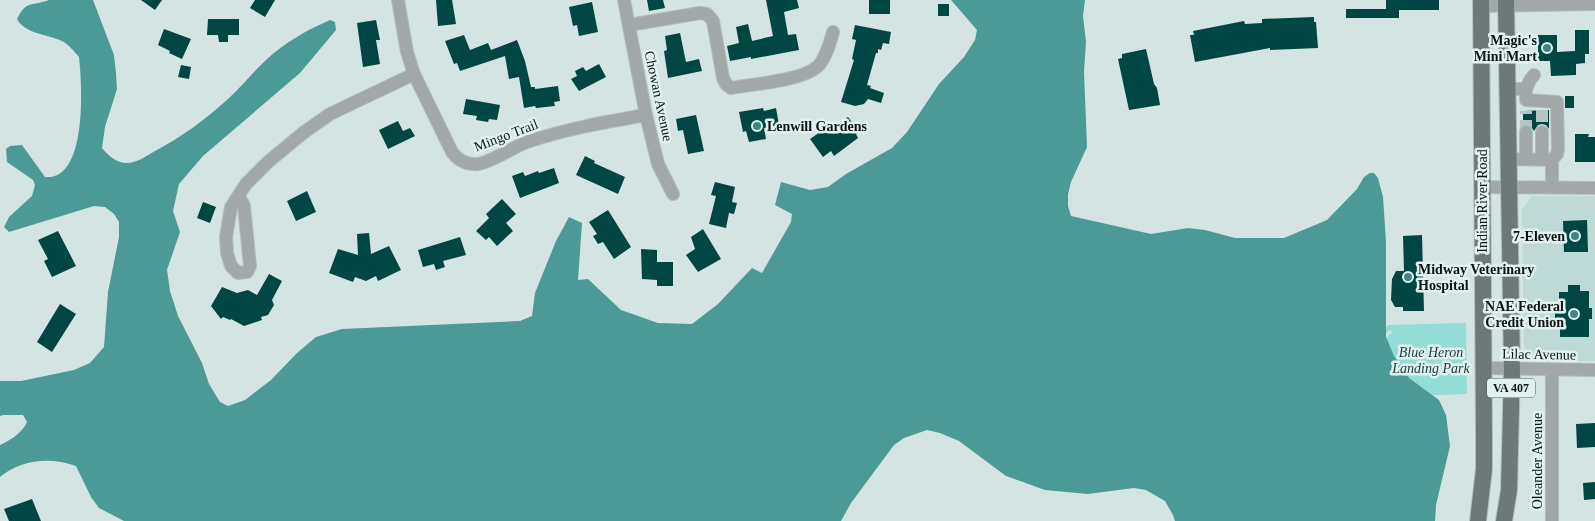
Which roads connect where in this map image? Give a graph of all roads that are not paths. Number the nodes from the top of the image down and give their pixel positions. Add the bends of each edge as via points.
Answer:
1 (398, 0) edge
2 (624, 0) edge
3 (1481, 3) edge
4 (1506, 3) edge
5 (1595, 4) edge
6 (629, 25) junction
7 (833, 32) dead end
8 (414, 74) junction
9 (1534, 75) dead end
10 (1509, 89) junction
11 (1526, 100) junction
12 (646, 115) junction
13 (1526, 132) tunnel mouth
14 (1542, 132) tunnel mouth
15 (1509, 159) junction
16 (1526, 159) junction
17 (1547, 160) junction
18 (466, 163) junction
19 (462, 176) dead end
20 (1482, 187) junction
21 (1509, 187) junction
22 (1552, 187) junction
23 (1595, 188) edge
24 (673, 194) dead end
25 (239, 197) junction
26 (1483, 368) junction
27 (1512, 369) junction
28 (1552, 370) junction
29 (1595, 370) edge
30 (1478, 521) edge
31 (1504, 521) edge
32 (1552, 521) edge

1 - 8 street, Mingo Trail via 406,52
2 - 6 street, Chowan Avenue
3 - 4 street
3 - 20 main road, Indian River Road / VA 407
4 - 5 street
4 - 10 main road, Indian River Road / VA 407
6 - 7 street via 707,14 713,21 723,78 730,88 812,71 825,55
6 - 12 street, Chowan Avenue
8 - 18 street, Mingo Trail via 452,152
8 - 25 street via 330,114 268,162 246,184
9 - 11 street
10 - 11 street
10 - 15 main road, Indian River Road / VA 407
11 - 17 street via 1542,106 1557,102 1558,149 1557,154
12 - 18 street, Mingo Trail via 584,125 520,144 477,165
12 - 24 street, Chowan Avenue via 658,164
13 - 16 street
14 - 17 street
15 - 16 street
15 - 21 main road, Indian River Road / VA 407
16 - 17 street
17 - 22 street
18 - 19 street
20 - 21 street
20 - 26 main road, Indian River Road / VA 407
21 - 22 street
21 - 27 main road, Indian River Road / VA 407
22 - 23 street
25 - 25 street via 232,207 226,237 226,253 238,273 247,272 250,266 244,206
26 - 27 street, Lilac Avenue
26 - 30 main road, Indian River Road / VA 407 via 1484,469
27 - 28 street, Lilac Avenue
27 - 31 main road, Indian River Road / VA 407 via 1509,490
28 - 29 street, Lilac Avenue
28 - 32 street, Oleander Avenue

